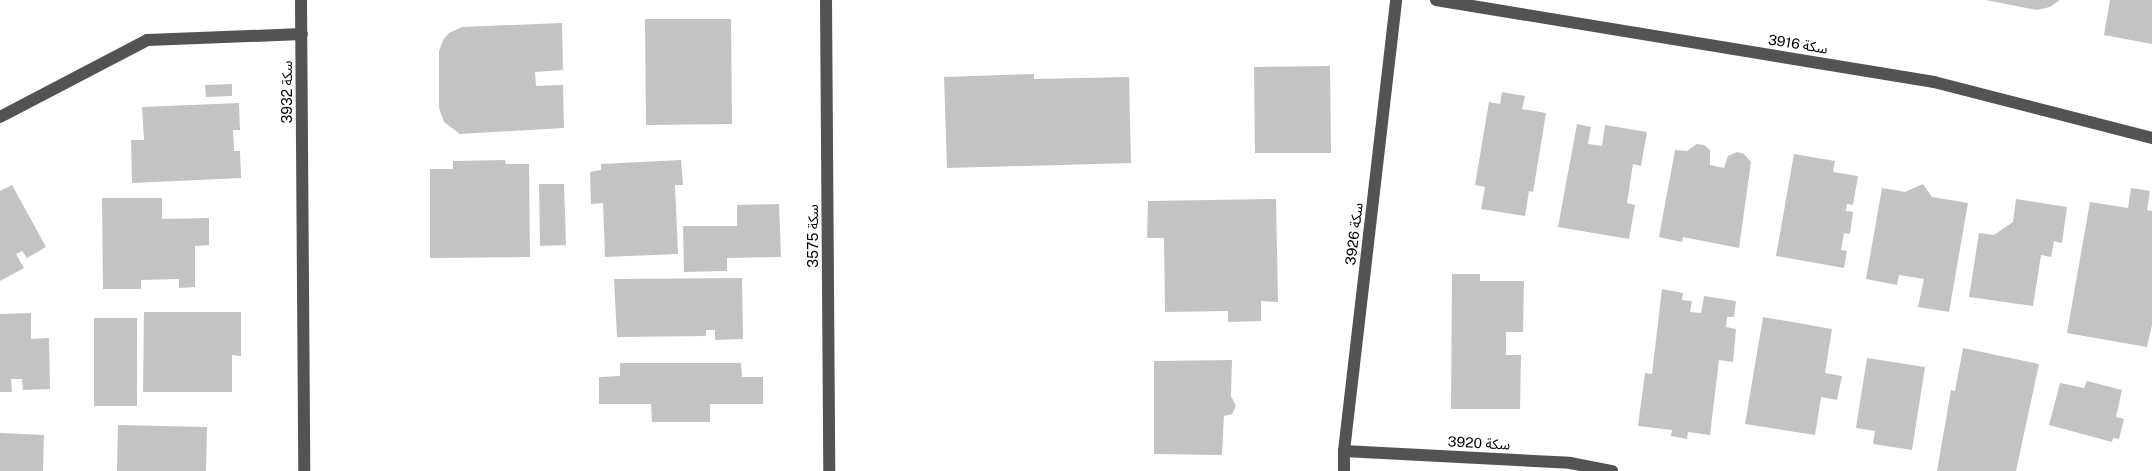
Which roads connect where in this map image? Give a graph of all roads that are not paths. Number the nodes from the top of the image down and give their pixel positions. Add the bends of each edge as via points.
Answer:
1 (301, 0) edge
2 (826, 0) edge
3 (1396, 0) edge
4 (1436, 0) edge
5 (302, 34) junction
6 (0, 117) edge
7 (2152, 138) edge
8 (1344, 451) junction
9 (304, 471) edge
10 (829, 471) edge
11 (1344, 471) edge
12 (1612, 471) edge

1 - 5 street, سكة 3932
2 - 10 street, سكة 3575
3 - 8 street, سكة 3926
4 - 7 street, سكة 3916 via 1934,82
5 - 6 street via 147,40
5 - 9 street, سكة 3932
8 - 11 street, سكة 3926
8 - 12 street, سكة 3920 via 1570,463

